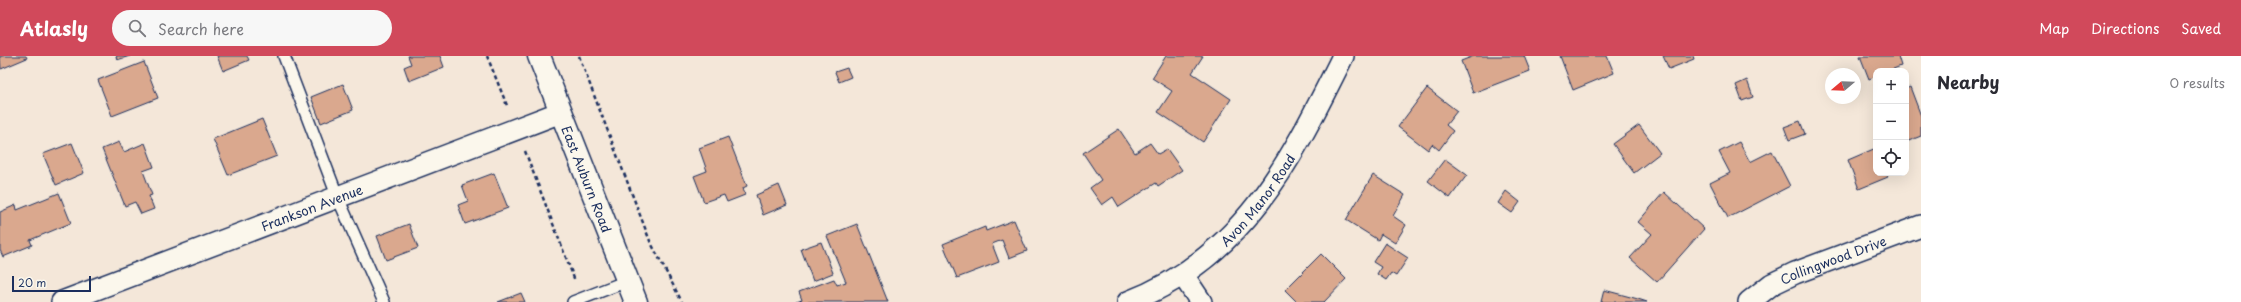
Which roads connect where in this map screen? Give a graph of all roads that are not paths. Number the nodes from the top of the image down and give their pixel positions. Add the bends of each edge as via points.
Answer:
1 (284, 56) edge
2 (539, 56) edge
3 (1343, 56) edge
4 (560, 112) junction
5 (338, 198) junction
6 (1921, 226) edge
7 (1183, 275) junction
8 (627, 281) junction
9 (577, 300) edge
10 (62, 302) edge
11 (384, 302) edge
12 (636, 302) edge
13 (1128, 302) edge
14 (1201, 302) edge
15 (1749, 302) edge

1 - 5 lane
2 - 4 main road, East Auburn Road
3 - 7 street, Avon Manor Road via 1301,140 1258,205 1218,247
4 - 5 street, Frankson Avenue
4 - 8 main road, East Auburn Road
5 - 10 street, Frankson Avenue
5 - 11 lane
6 - 15 street, Collingwood Drive via 1794,273 1772,284
7 - 13 street, Avon Manor Road
7 - 14 street
8 - 9 lane
8 - 12 main road, East Auburn Road

